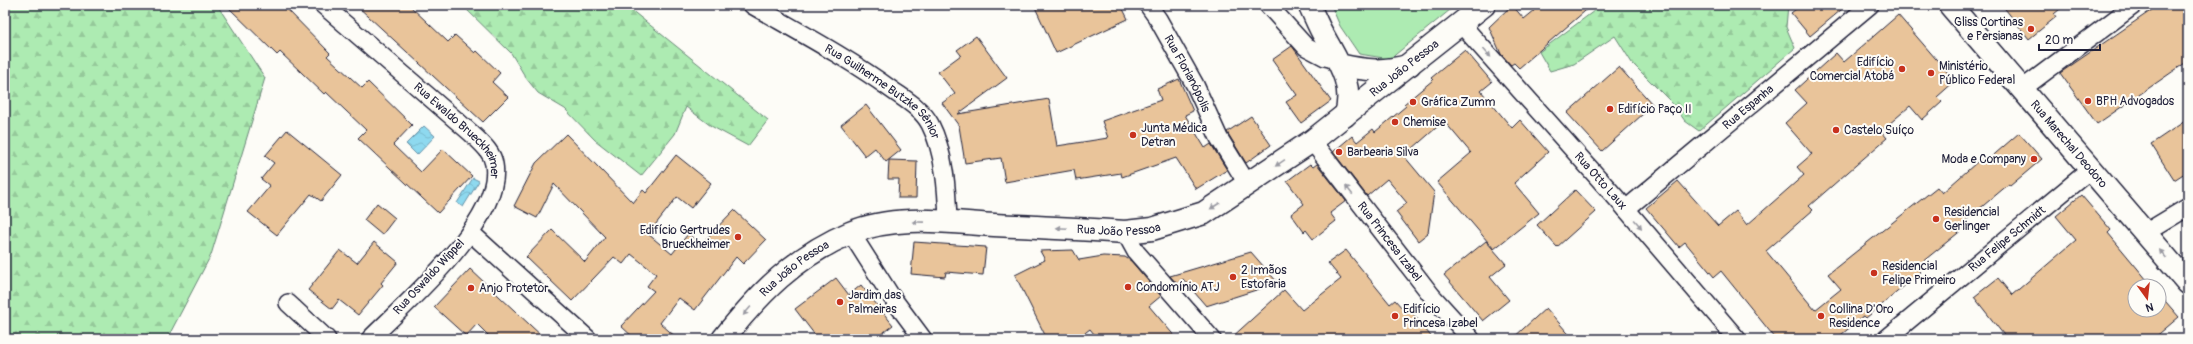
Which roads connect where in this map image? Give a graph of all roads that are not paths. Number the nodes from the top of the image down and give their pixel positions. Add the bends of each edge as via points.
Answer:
1 (323, 5) edge
2 (752, 5) edge
3 (1148, 5) edge
4 (1268, 5) edge
5 (1309, 5) edge
6 (1484, 5) edge
7 (1870, 5) edge
8 (1950, 5) edge
9 (2134, 5) edge
10 (1461, 24) junction
11 (1339, 62) junction
12 (1410, 65) junction
13 (2022, 89) junction
14 (1345, 116) junction
15 (1312, 141) junction
16 (2091, 170) junction
17 (1248, 185) junction
18 (2188, 206) edge
19 (1626, 209) junction
20 (948, 222) junction
21 (470, 232) junction
22 (1125, 232) junction
23 (851, 233) junction
24 (2145, 233) junction
25 (2188, 283) edge
26 (288, 303) dead end
27 (327, 339) edge
28 (370, 339) edge
29 (588, 339) edge
30 (723, 339) edge
31 (923, 339) edge
32 (1212, 339) edge
33 (1471, 339) edge
34 (1737, 339) edge
35 (1886, 339) edge

1 - 21 street, Rua Ewaldo Brueckheimer via 488,149 494,163 495,178 486,205
2 - 20 street, Rua Guilherme Butzke Sênior via 868,72 916,106 930,124 939,146 948,195
3 - 17 street, Rua Florianópolis via 1195,85 1219,138
4 - 11 street via 1306,47
5 - 11 street
6 - 10 main road, Rua João Pessoa
7 - 19 street, Rua Espanha
8 - 13 main road, Rua Marechal Deodoro
9 - 13 street
10 - 12 main road, Rua João Pessoa
10 -> 19 street, Rua Otto Laux
11 - 12 street via 1369,71 1387,71
11 - 14 street via 1349,96
12 - 14 main road, Rua João Pessoa
13 - 16 main road, Rua Marechal Deodoro
14 - 15 main road, Rua João Pessoa
15 -> 17 main road, Rua João Pessoa
33 -> 15 street, Rua Princesa Izabel via 1432,296
16 - 24 main road, Rua Marechal Deodoro
16 - 35 street, Rua Felipe Schmidt
17 -> 22 main road, Rua João Pessoa via 1204,213 1152,229
18 - 24 street
19 -> 34 street, Rua Otto Laux
22 -> 20 main road, Rua João Pessoa
20 -> 23 main road, Rua João Pessoa via 881,224
21 - 28 street, Rua Oswaldo Wippel via 429,281
21 - 29 street
22 - 32 street via 1136,252
23 -> 30 main road, Rua João Pessoa via 790,267 768,287
23 - 31 street via 891,296
25 -> 24 main road, Rua Marechal Deodoro
26 - 27 street

